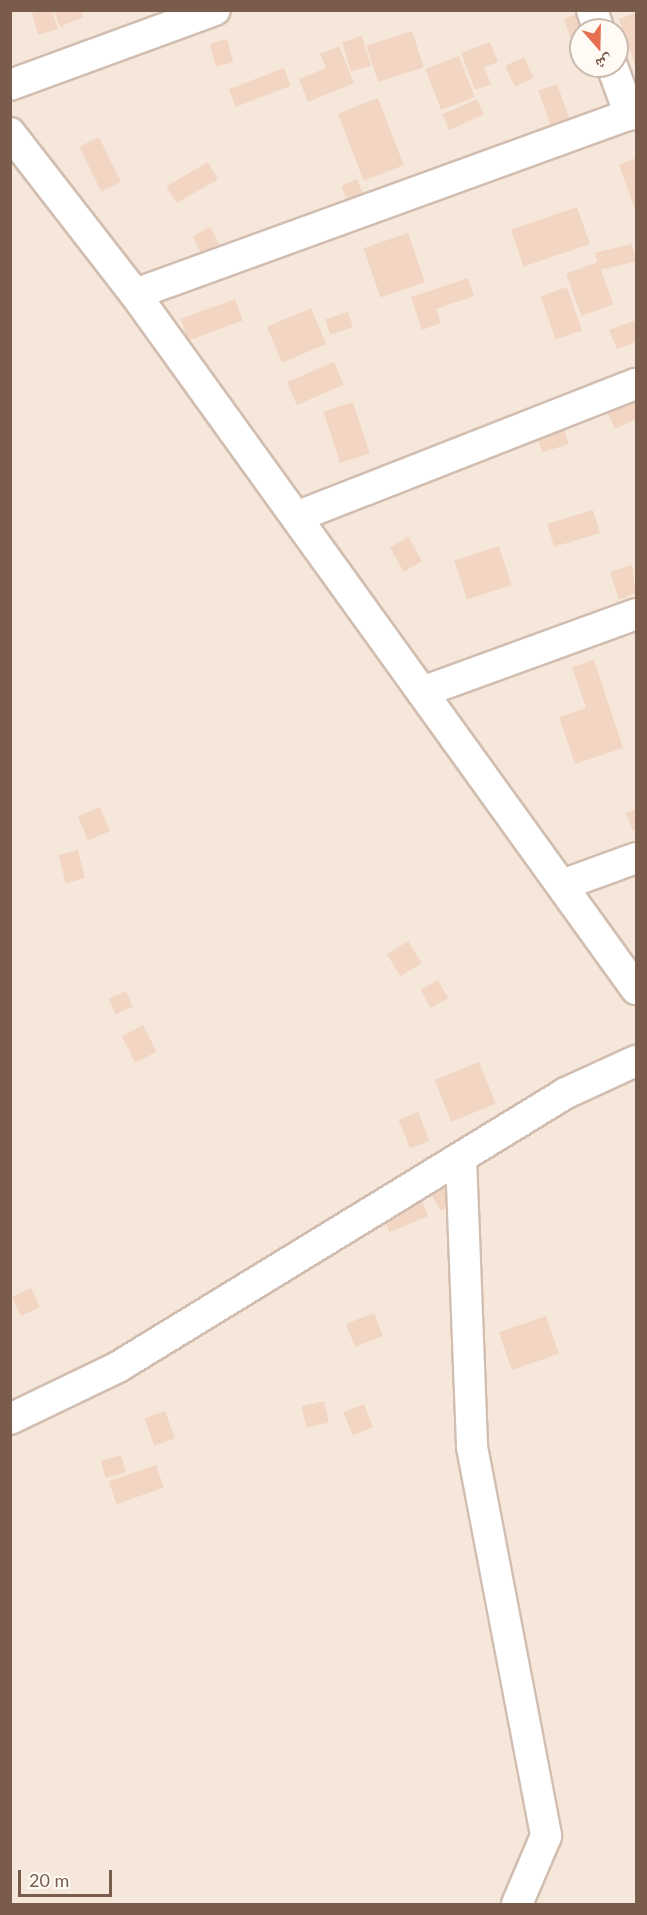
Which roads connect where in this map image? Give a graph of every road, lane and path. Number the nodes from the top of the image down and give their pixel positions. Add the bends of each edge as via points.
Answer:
1 (215, 10) edge
2 (617, 78) edge
3 (10, 85) edge
4 (633, 113) edge
5 (10, 134) edge
6 (135, 294) junction
7 (636, 384) edge
8 (296, 517) junction
9 (636, 614) edge
10 (422, 692) junction
11 (636, 858) edge
12 (562, 885) junction
13 (636, 989) edge
14 (636, 1060) edge
15 (461, 1158) junction
16 (10, 1419) edge
17 (517, 1905) edge

1 - 3 street
2 - 4 street
4 - 6 street
5 - 6 street
6 - 8 street
7 - 8 street
8 - 10 street
9 - 10 street
10 - 12 street
11 - 12 street
12 - 13 street
14 - 15 street via 567,1093
15 - 16 street via 118,1367
15 - 17 street via 472,1448 546,1836

